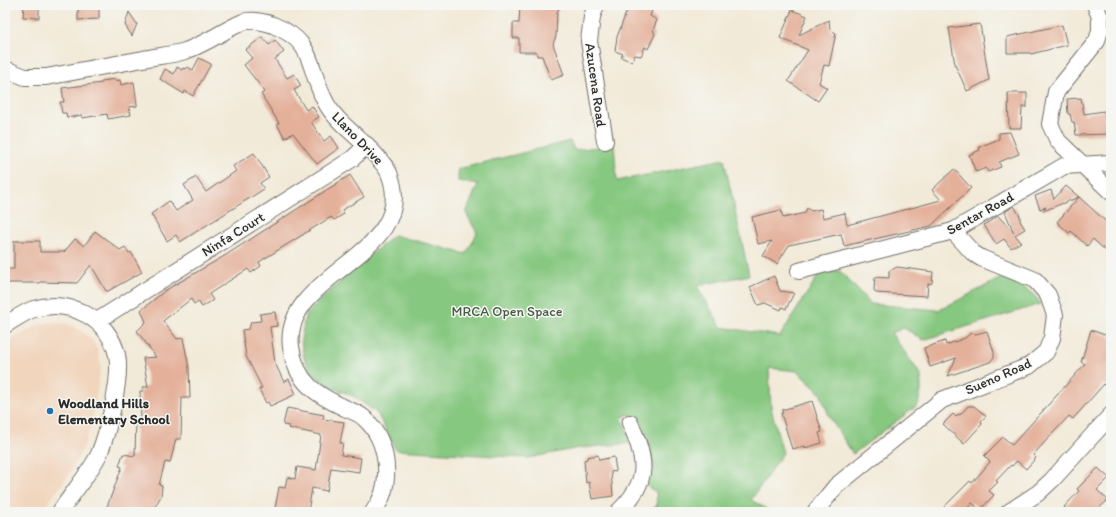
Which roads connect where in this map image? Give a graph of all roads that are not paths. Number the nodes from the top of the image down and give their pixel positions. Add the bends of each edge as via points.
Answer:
1 (596, 5) edge
2 (1095, 5) edge
3 (5, 69) edge
4 (605, 141) dead end
5 (368, 145) junction
6 (1111, 163) edge
7 (1081, 165) junction
8 (1111, 192) edge
9 (953, 231) junction
10 (799, 271) dead end
11 (97, 321) junction
12 (5, 325) edge
13 (1111, 415) edge
14 (630, 423) dead end
15 (60, 512) edge
16 (373, 512) edge
17 (618, 512) edge
18 (815, 512) edge
19 (1009, 512) edge

1 - 4 street, Azucena Road via 589,41
2 - 7 street via 1100,17 1097,41 1056,92 1050,124 1058,141
3 - 5 street, Llano Drive via 25,77 46,78 185,51 246,21 263,21 286,30 302,43 310,57 323,98 333,114
5 - 11 street, Ninfa Court via 352,159
5 - 16 street, Llano Drive via 389,171 394,194 391,216 378,237 307,298 292,326 291,346 296,370 309,387 322,397 364,417 382,441 386,465 385,487
6 - 7 street, Sentar Road
7 - 8 street
7 - 9 street, Sentar Road via 1064,166
9 - 10 street, Sentar Road
9 - 18 street, Sueno Road via 973,253 1035,280 1048,295 1055,315 1052,338 1046,352 1029,366 942,400 836,486
11 - 12 street via 81,310 58,306 34,309
11 - 15 street via 111,338 117,356 118,376 98,456
13 - 19 street via 1052,480 1038,493
14 - 17 street via 640,447 643,468 640,483 631,500

